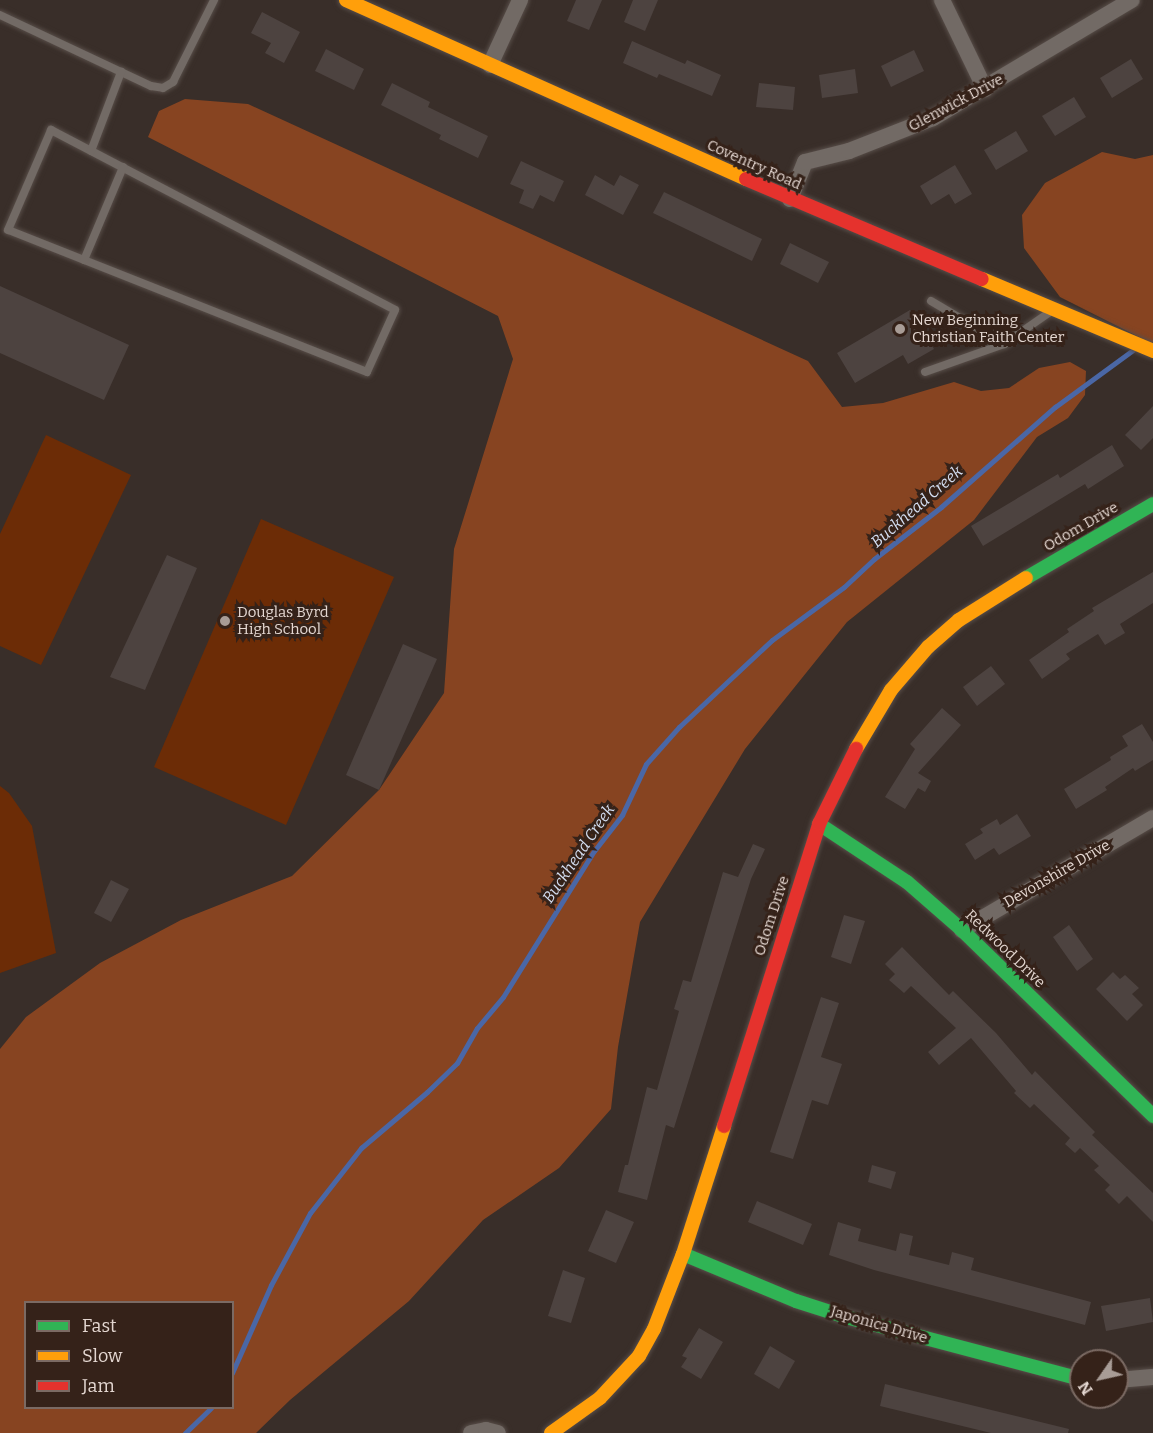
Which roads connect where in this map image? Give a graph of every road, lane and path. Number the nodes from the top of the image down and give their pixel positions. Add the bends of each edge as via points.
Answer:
1 (214, 0) edge
2 (346, 0) edge
3 (520, 0) edge
4 (942, 0) edge
5 (1132, 0) edge
6 (0, 15) edge
7 (490, 65) junction
8 (121, 72) junction
9 (985, 88) junction
10 (91, 151) junction
11 (123, 167) junction
12 (790, 199) junction
13 (84, 260) junction
14 (932, 302) dead end
15 (1054, 310) junction
16 (1004, 344) junction
17 (1153, 351) edge
18 (925, 372) dead end
19 (1153, 504) edge
20 (1153, 818) edge
21 (819, 824) junction
22 (962, 930) junction
23 (1153, 1116) edge
24 (683, 1254) junction
25 (1069, 1376) edge
26 (1153, 1377) edge
27 (1129, 1379) edge
28 (471, 1433) edge
29 (498, 1433) edge
30 (551, 1433) edge

1 - 8 lane via 173,82 163,88 151,86
2 - 7 street, Coventry Road
3 - 7 street
4 - 9 street
5 - 9 street, Glenwick Drive
6 - 8 lane
7 - 12 street, Coventry Road
8 - 10 lane
9 - 12 street, Glenwick Drive via 892,136 805,162
10 - 11 lane
10 - 13 lane via 51,130 8,230
11 - 13 lane
11 - 13 lane via 395,310 367,372
12 - 15 street, Coventry Road
14 - 16 lane
15 - 16 lane
15 - 17 street, Coventry Road
16 - 18 lane
19 - 21 street, Odom Drive via 990,599 928,647 891,690 847,764
20 - 22 street, Devonshire Drive
21 - 22 street, Redwood Drive via 908,882
21 - 24 street, Odom Drive
22 - 23 street, Redwood Drive
24 - 25 street, Japonica Drive via 796,1301 846,1317
24 - 30 street, Odom Drive via 654,1329 639,1356 600,1398
26 - 27 street
28 - 29 street

